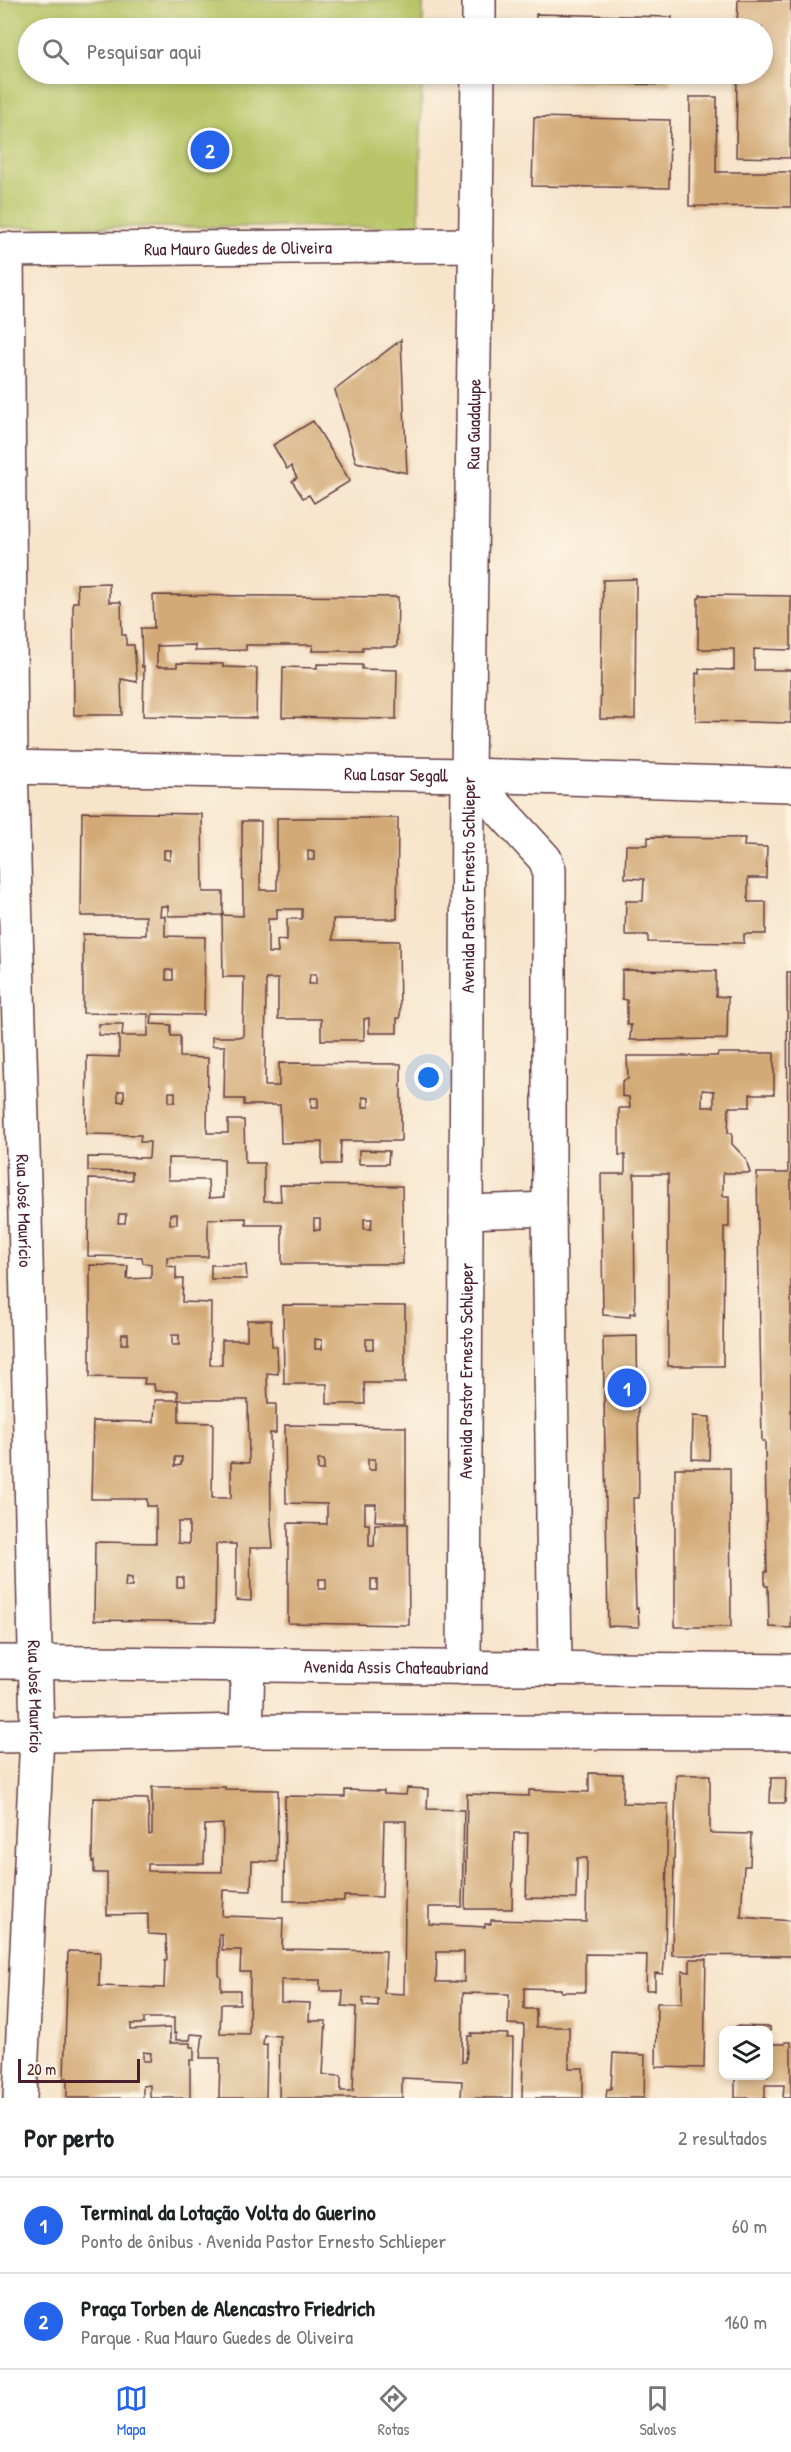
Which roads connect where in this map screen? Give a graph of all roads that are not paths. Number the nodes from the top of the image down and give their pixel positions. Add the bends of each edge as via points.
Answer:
1 (479, 0) edge
2 (479, 18) edge
3 (478, 84) edge
4 (476, 245) junction
5 (4, 250) edge
6 (6, 767) edge
7 (468, 775) junction
8 (791, 785) edge
9 (549, 1209) junction
10 (466, 1212) junction
11 (13, 1214) edge
12 (36, 1661) junction
13 (0, 1662) edge
14 (248, 1666) junction
15 (464, 1668) junction
16 (555, 1669) junction
17 (791, 1671) edge
18 (246, 1731) junction
19 (791, 1733) edge
20 (37, 1735) junction
21 (0, 1736) edge
22 (20, 2098) edge

1 - 2 street
3 - 4 street, Rua Guadalupe
4 - 5 street, Rua Mauro Guedes de Oliveira
4 - 7 street, Rua Guadalupe
5 - 6 street, Rua José Maurício
6 - 7 street, Rua Lasar Segall
6 - 11 street, Rua José Maurício
7 - 8 street, Rua Lasar Segall
7 - 9 street, Avenida Pastor Ernesto Schlieper via 548,864
7 - 10 street, Avenida Pastor Ernesto Schlieper
9 - 10 street
9 - 16 street, Avenida Pastor Ernesto Schlieper
10 - 15 street, Avenida Pastor Ernesto Schlieper
11 - 12 street, Rua José Maurício
12 - 13 street, Avenida Assis Chateaubriand
12 - 14 street, Avenida Assis Chateaubriand
12 - 20 street, Rua José Maurício
14 - 15 street, Avenida Assis Chateaubriand
14 - 18 street
15 - 16 street, Avenida Assis Chateaubriand
16 - 17 street, Avenida Assis Chateaubriand
18 - 19 street
18 - 20 street
20 - 21 street
20 - 22 street, Rua José Maurício

